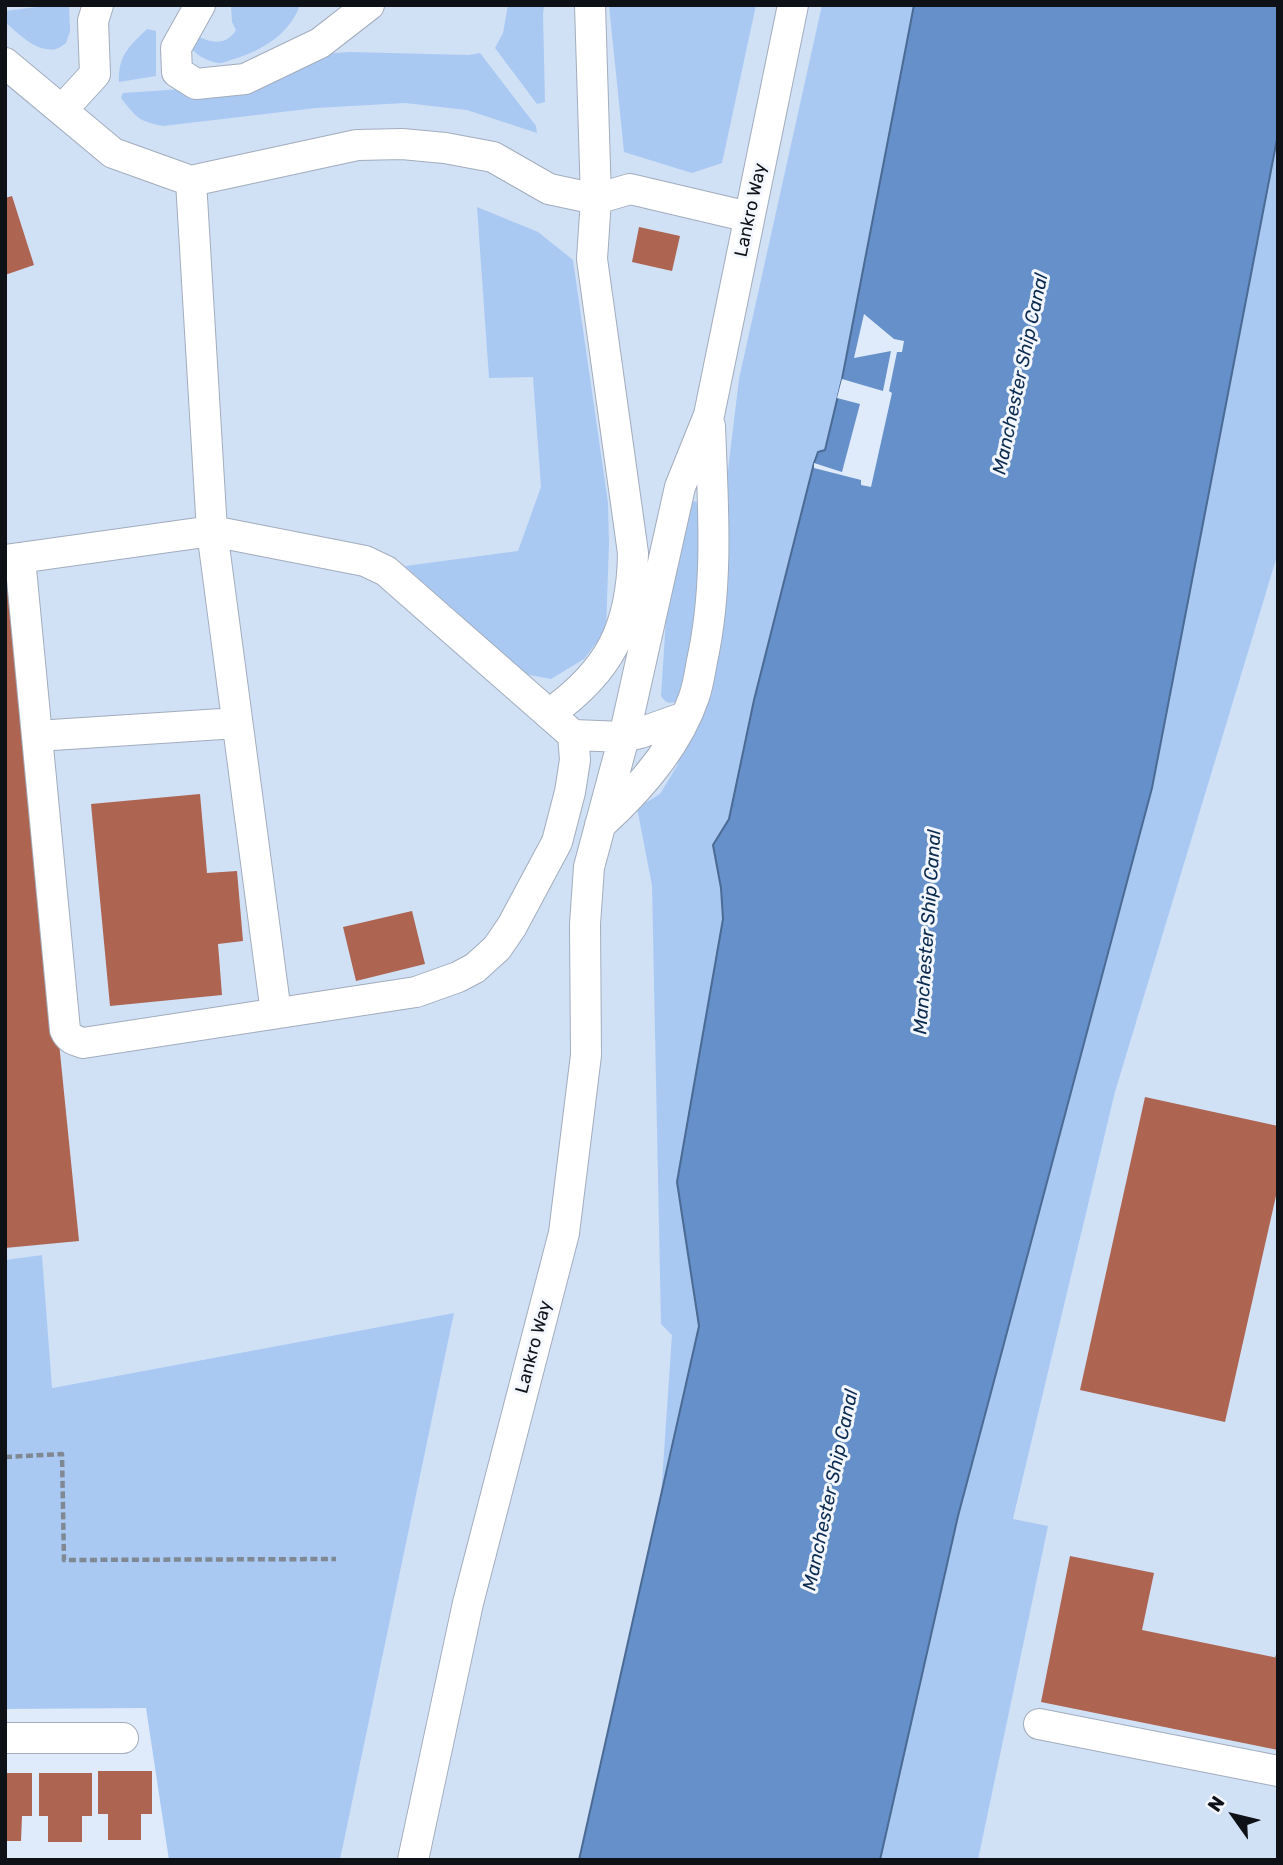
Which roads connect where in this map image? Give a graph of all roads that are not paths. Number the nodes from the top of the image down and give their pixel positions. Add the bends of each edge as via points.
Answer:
1 (98, 5) edge
2 (200, 5) edge
3 (369, 5) edge
4 (590, 5) edge
5 (793, 5) edge
6 (8, 71) edge
7 (62, 110) junction
8 (191, 181) junction
9 (596, 199) junction
10 (749, 217) junction
11 (709, 415) junction
12 (212, 531) junction
13 (13, 559) edge
14 (549, 714) junction
15 (685, 717) junction
16 (237, 723) junction
17 (573, 735) junction
18 (37, 736) junction
19 (624, 737) junction
20 (599, 826) junction
21 (276, 1013) junction
22 (1039, 1724) dead end
23 (5, 1738) edge
24 (123, 1738) dead end
25 (1278, 1771) edge
26 (412, 1860) edge

1 - 7 street via 93,21 95,74
2 - 3 street via 176,48 177,72 196,84 245,79 320,43
4 - 9 street
5 - 10 street, Lankro Way
6 - 7 street
7 - 8 street via 113,153
8 - 9 street via 357,145 402,144 493,157 549,189
8 - 12 street
9 - 10 street via 630,189
9 - 14 street via 593,259 633,553 632,581 628,608 607,659 581,689
10 - 11 street, Lankro Way
11 - 15 street, Lankro Way via 713,588 708,637 695,696
11 - 19 street, Lankro Way via 680,487
12 - 13 street
12 - 14 street via 376,565
12 - 16 street
13 - 18 street
14 - 17 street
15 - 19 street
15 - 20 street, Lankro Way via 643,783
16 - 18 street
16 - 21 street
17 - 19 street
17 - 21 street via 575,760 557,842 497,948 475,968 416,992
18 - 21 street via 68,1037 83,1042
19 - 20 street, Lankro Way
20 - 26 street, Lankro Way via 589,867 585,924 586,1055 564,1233 468,1603
22 - 25 street
23 - 24 street

